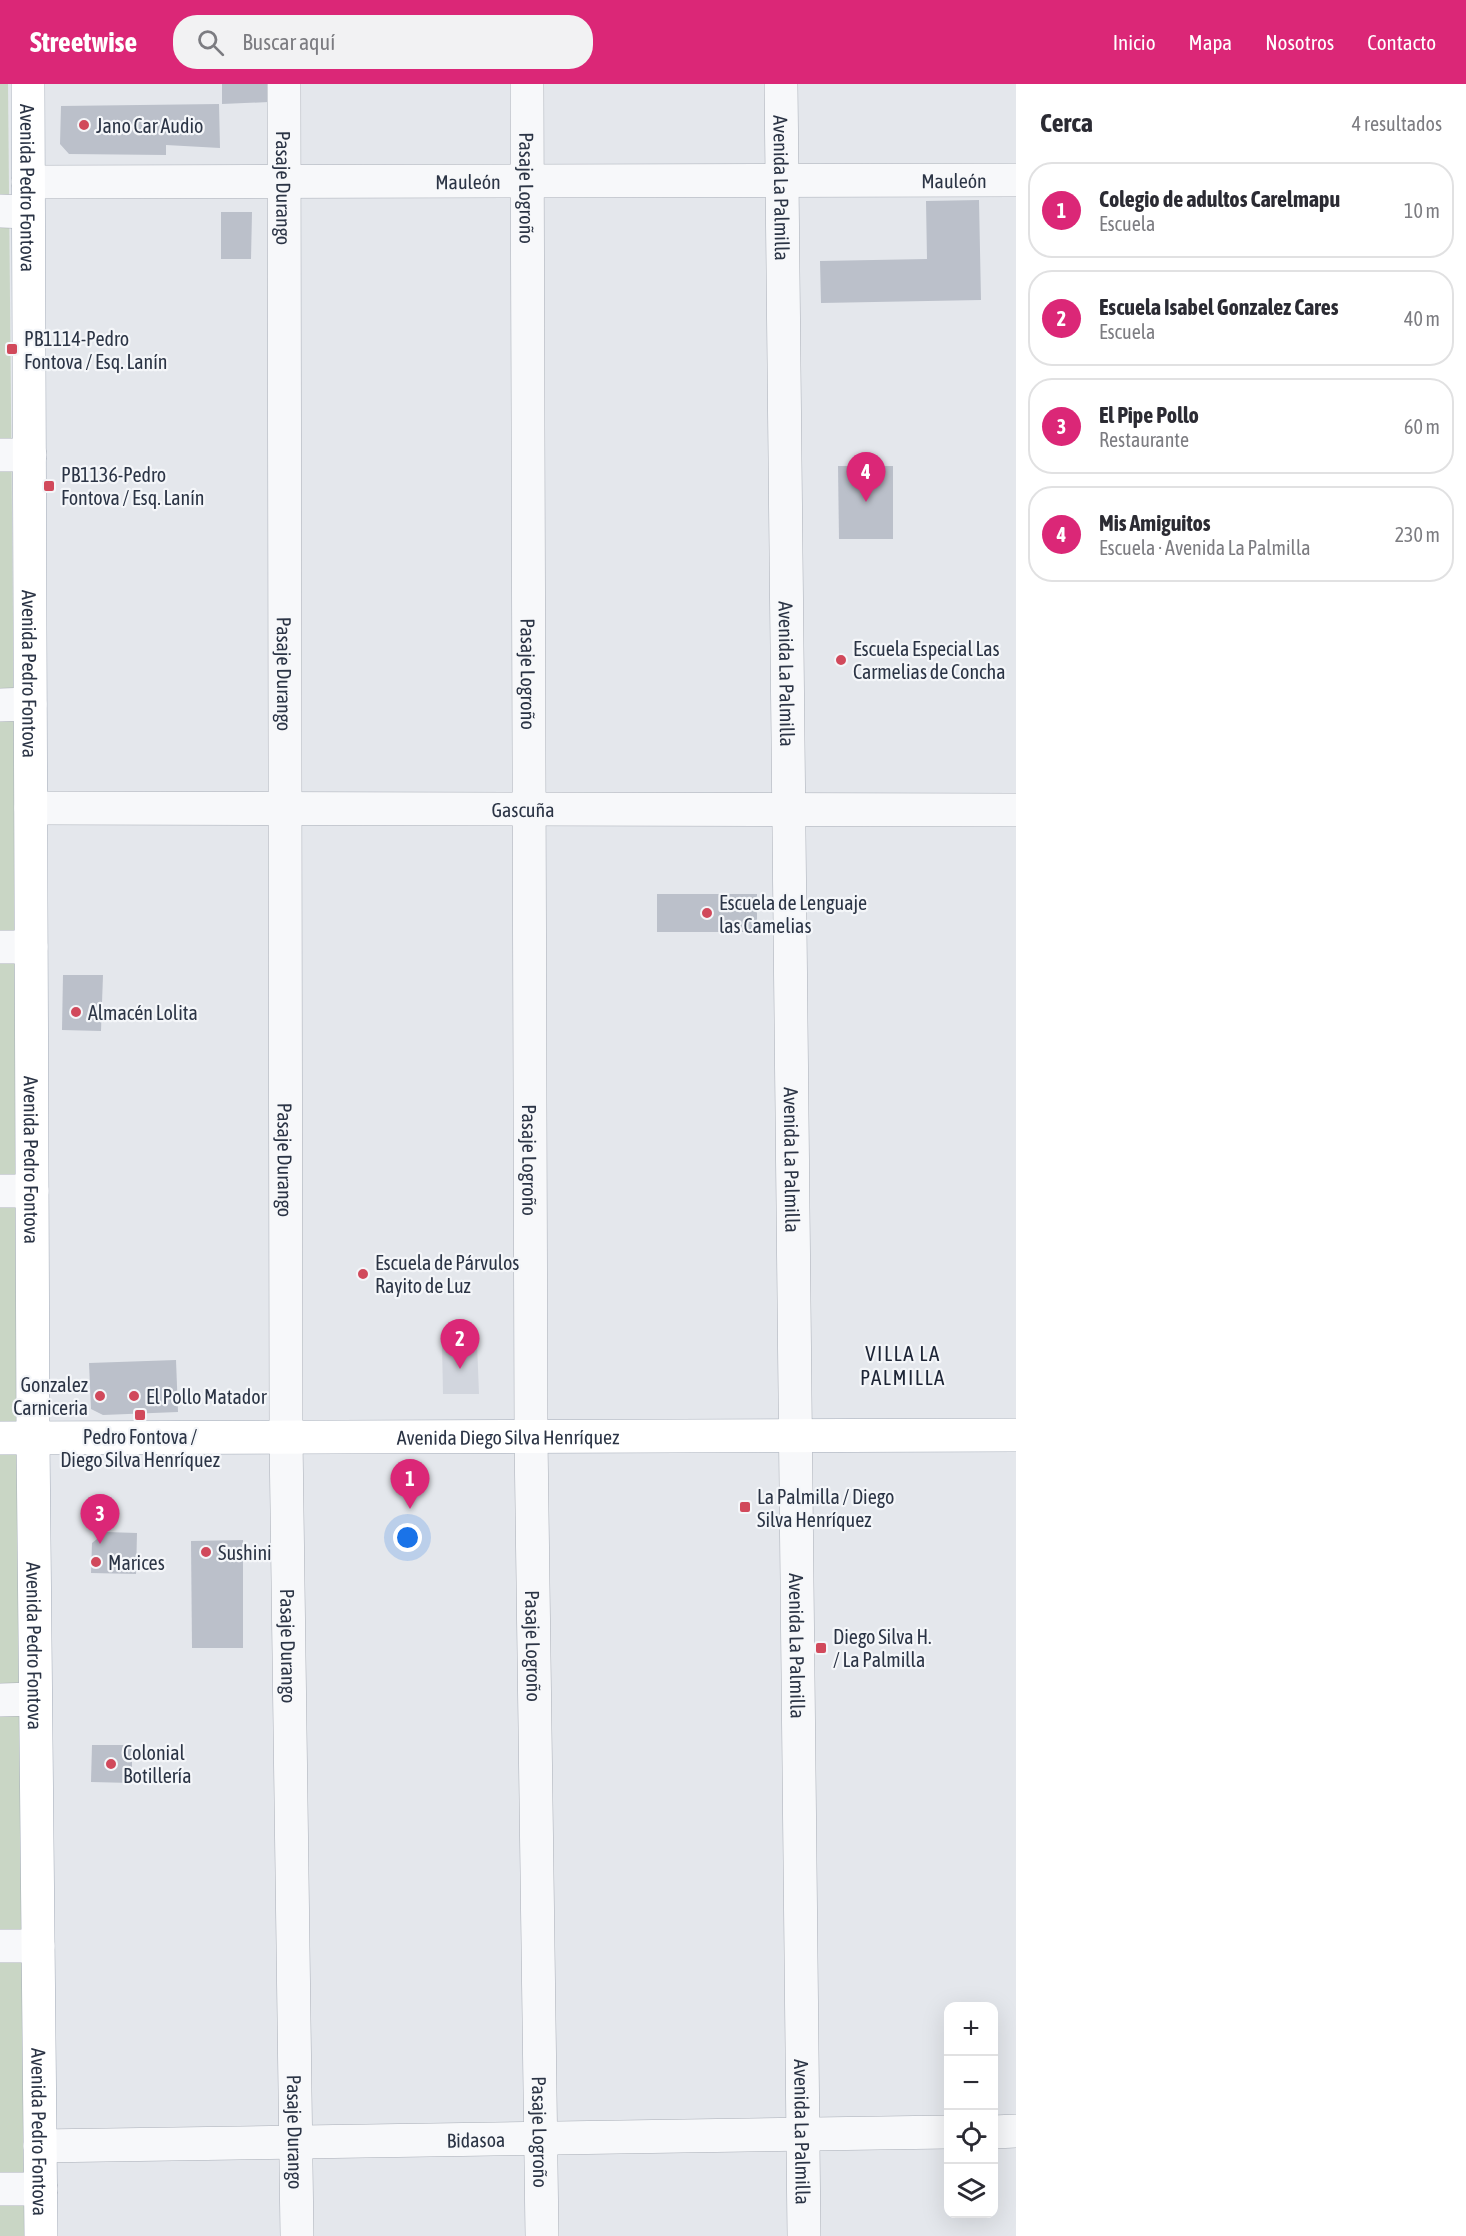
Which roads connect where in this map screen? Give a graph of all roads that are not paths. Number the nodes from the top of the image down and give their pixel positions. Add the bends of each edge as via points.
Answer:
1 (28, 84) edge
2 (284, 84) edge
3 (527, 84) edge
4 (781, 84) edge
5 (781, 179) junction
6 (528, 180) junction
7 (1016, 180) edge
8 (285, 181) junction
9 (19, 202) edge
10 (15, 455) edge
11 (15, 705) edge
12 (31, 808) junction
13 (285, 809) junction
14 (529, 809) junction
15 (788, 810) junction
16 (1016, 810) edge
17 (16, 947) edge
18 (0, 1191) edge
19 (32, 1191) junction
20 (1016, 1435) edge
21 (795, 1436) junction
22 (286, 1437) junction
23 (531, 1437) junction
24 (0, 1438) edge
25 (33, 1438) junction
26 (36, 1699) junction
27 (0, 1700) edge
28 (0, 1946) edge
29 (38, 1946) junction
30 (998, 2132) edge
31 (1016, 2132) edge
32 (944, 2133) edge
33 (802, 2135) junction
34 (541, 2139) junction
35 (296, 2143) junction
36 (40, 2146) junction
37 (0, 2189) edge
38 (41, 2189) junction
39 (41, 2236) edge
40 (297, 2236) edge
41 (542, 2236) edge
42 (804, 2236) edge

1 - 9 main road, Avenida Pedro Fontova
2 - 8 street, Pasaje Durango
3 - 6 street, Pasaje Logroño
4 - 5 street, Avenida La Palmilla
5 - 6 street, Mauleón
5 - 7 street, Mauleón
5 - 15 street, Avenida La Palmilla
6 - 8 street, Mauleón
6 - 14 street, Pasaje Logroño
8 - 9 street, Mauleón
8 - 13 street, Pasaje Durango
9 - 10 main road, Avenida Pedro Fontova
10 - 11 main road, Avenida Pedro Fontova
11 - 12 main road, Avenida Pedro Fontova
12 - 13 street, Gascuña
12 - 17 main road, Avenida Pedro Fontova
13 - 14 street, Gascuña
13 - 22 street, Pasaje Durango
14 - 15 street, Gascuña
14 - 23 street, Pasaje Logroño
15 - 16 street, Gascuña
15 - 21 street, Avenida La Palmilla
17 - 19 main road, Avenida Pedro Fontova
18 - 19 street
19 - 25 main road, Avenida Pedro Fontova
20 - 21 main road, Avenida Diego Silva Henríquez
21 - 23 main road, Avenida Diego Silva Henríquez
21 - 33 street, Avenida La Palmilla
22 - 23 main road, Avenida Diego Silva Henríquez
22 - 25 main road, Avenida Diego Silva Henríquez
22 - 35 street, Pasaje Durango
23 - 34 street, Pasaje Logroño
24 - 25 main road, Avenida Diego Silva Henríquez
25 - 26 main road, Avenida Pedro Fontova
26 - 27 street
26 - 29 main road, Avenida Pedro Fontova
28 - 29 street
29 - 36 main road, Avenida Pedro Fontova
30 - 31 street
32 - 33 street, Bidasoa
33 - 34 street, Bidasoa
33 - 42 street, Avenida La Palmilla
34 - 35 street, Bidasoa
34 - 41 street, Pasaje Logroño
35 - 36 street, Bidasoa
35 - 40 street, Pasaje Durango
36 - 38 main road, Avenida Pedro Fontova
37 - 38 street
38 - 39 main road, Avenida Pedro Fontova

